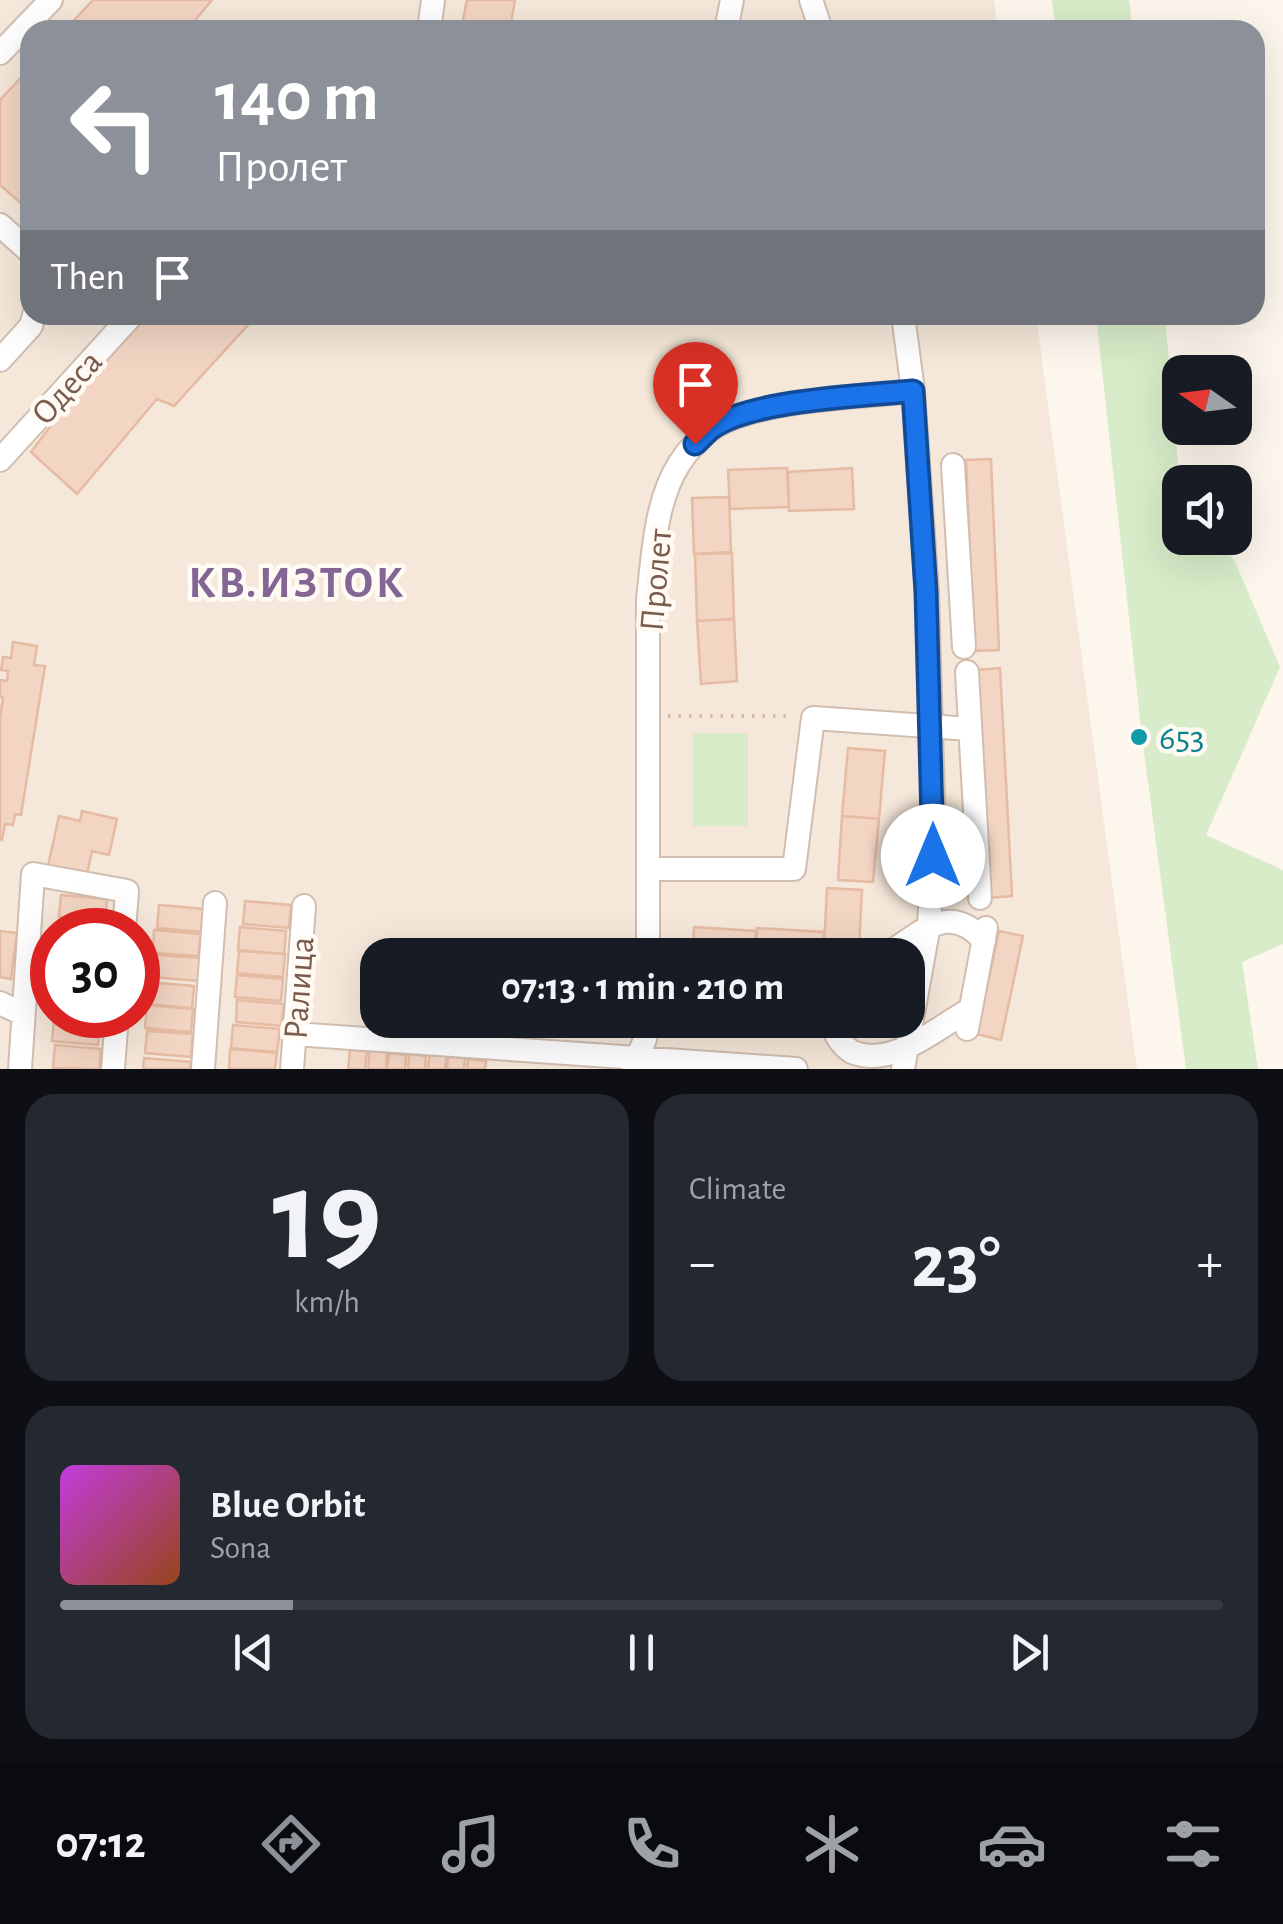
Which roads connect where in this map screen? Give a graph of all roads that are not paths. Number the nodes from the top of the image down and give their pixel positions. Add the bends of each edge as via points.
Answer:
1 (52, 0) edge
2 (28, 20) edge
3 (0, 224) edge
4 (20, 243) edge
5 (31, 325) edge
6 (123, 325) edge
7 (904, 325) edge
8 (0, 360) edge
9 (913, 391) junction
10 (0, 460) edge
11 (953, 466) dead end
12 (956, 516) junction
13 (923, 539) junction
14 (926, 592) junction
15 (961, 594) junction
16 (964, 647) dead end
17 (967, 672) dead end
18 (931, 724) junction
19 (970, 729) junction
20 (649, 868) junction
21 (980, 898) dead end
22 (215, 903) dead end
23 (304, 906) dead end
24 (31, 908) edge
25 (125, 908) edge
26 (30, 916) edge
27 (929, 925) junction
28 (648, 938) edge
29 (910, 938) edge
30 (0, 1004) edge
31 (23, 1014) junction
32 (294, 1034) junction
33 (115, 1038) edge
34 (645, 1038) edge
35 (839, 1038) edge
36 (905, 1060) edge
37 (634, 1064) edge
38 (20, 1069) edge
39 (113, 1069) edge
40 (203, 1069) edge
41 (292, 1069) edge
42 (796, 1069) edge

1 - 2 street
3 - 4 street
5 - 8 street
6 - 10 street, Одеса
7 - 9 street
9 - 13 street
9 - 20 street, Пролет via 740,415 713,427 678,465 663,502 648,599
11 - 12 street
12 - 13 street
12 - 15 street
13 - 14 street
14 - 15 street
14 - 18 street
15 - 16 street
17 - 19 street
18 - 19 street
18 - 20 street via 813,718 794,869
18 - 27 street
19 - 21 street
20 - 28 street, Пролет
22 - 40 street
23 - 32 street, Ралица
24 - 25 street via 33,874 126,891
26 - 31 street
27 - 29 street
27 - 36 street
27 - 36 street via 950,921 985,934 969,1019 952,1019
30 - 31 street
31 - 38 street
32 - 37 street
32 - 41 street, Ралица
33 - 39 street
34 - 37 street
35 - 36 street via 854,1054
37 - 42 street

